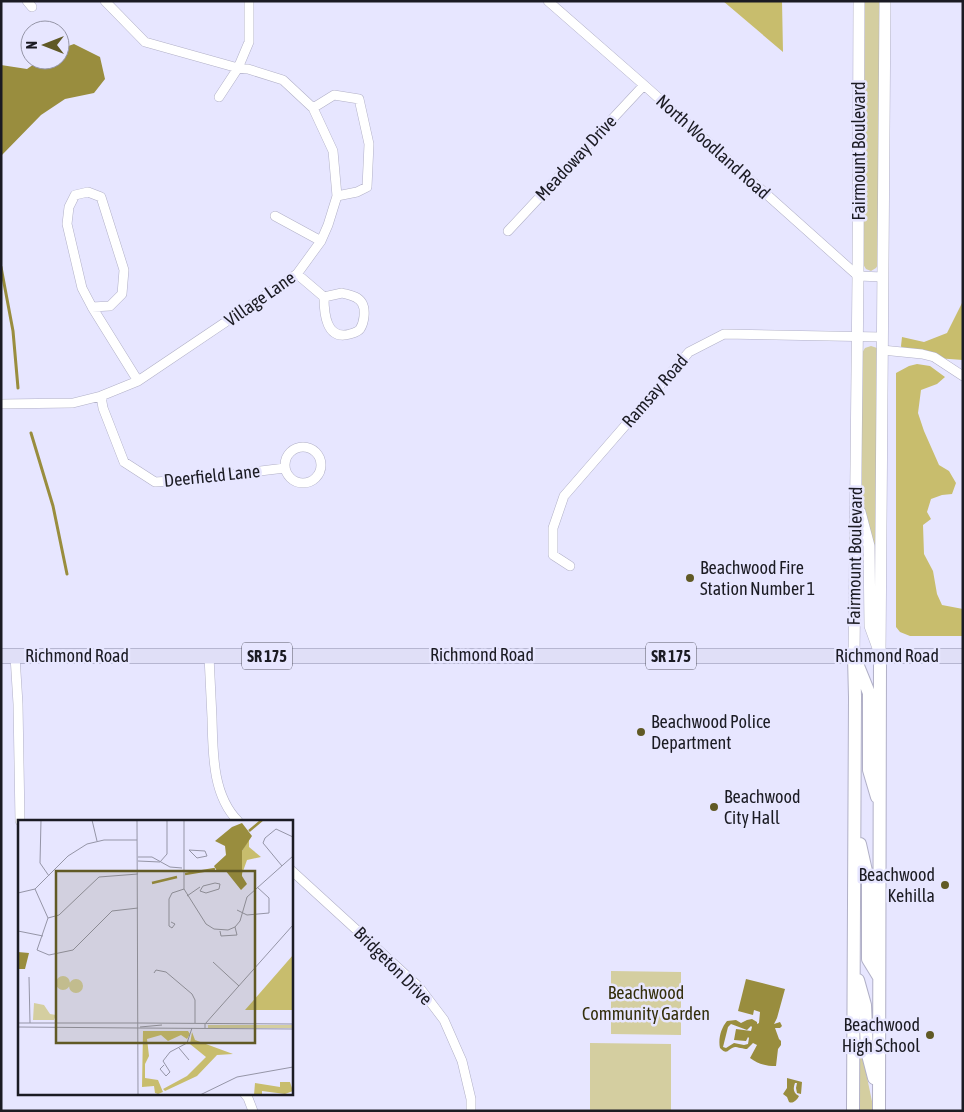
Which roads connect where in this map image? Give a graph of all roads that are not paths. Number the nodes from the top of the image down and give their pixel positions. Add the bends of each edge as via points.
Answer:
1 (104, 1) edge
2 (249, 1) edge
3 (548, 1) edge
4 (859, 1) edge
5 (885, 1) edge
6 (238, 68) junction
7 (644, 85) junction
8 (219, 97) dead end
9 (313, 108) junction
10 (337, 196) junction
11 (275, 216) dead end
12 (508, 231) dead end
13 (321, 241) junction
14 (297, 274) junction
15 (858, 276) junction
16 (883, 277) junction
17 (324, 297) junction
18 (92, 307) junction
19 (857, 336) junction
20 (882, 336) junction
21 (882, 350) junction
22 (963, 376) edge
23 (138, 381) junction
24 (101, 396) junction
25 (1, 404) edge
26 (285, 468) junction
27 (856, 498) junction
28 (570, 566) dead end
29 (8, 656) edge
30 (209, 656) junction
31 (854, 656) junction
32 (880, 656) junction
33 (963, 656) edge
34 (881, 811) junction
35 (20, 820) edge
36 (237, 820) edge
37 (855, 822) junction
38 (292, 871) edge
39 (854, 960) junction
40 (880, 979) junction
41 (245, 1094) edge
42 (879, 1095) junction
43 (253, 1111) edge
44 (470, 1111) edge
45 (853, 1111) edge
46 (879, 1111) edge

1 - 6 street, Village Lane via 145,42
2 - 6 street via 249,42
3 - 7 street, North Woodland Road
4 - 15 street, Fairmount Boulevard
5 - 16 street, Fairmount Boulevard
6 - 8 street
6 - 9 street, Village Lane via 283,80
7 - 12 street, Meadoway Drive
7 - 15 street, North Woodland Road
9 - 10 street, Village Lane via 333,151
9 - 10 street via 334,95 359,99 369,144 367,187
10 - 13 street, Village Lane
11 - 13 street
13 - 14 street, Village Lane
14 - 17 street
14 - 23 street, Village Lane
15 - 16 street
15 - 19 street, Fairmount Boulevard
16 - 20 street, Fairmount Boulevard
17 - 17 street via 324,314 329,327 345,335 358,331 364,314 362,303 355,296 342,293
18 - 18 street via 82,288 66,224 75,195 88,192 101,198 124,270 122,294 110,306
18 - 23 street
19 - 20 street, Ramsay Road
19 - 27 street, Fairmount Boulevard
19 - 28 street, Ramsay Road via 724,334 689,352 564,496 553,528 553,555
20 - 21 street, Fairmount Boulevard
21 - 22 street via 934,356
21 - 32 street, Fairmount Boulevard
23 - 24 street, Village Lane
24 - 25 street, Village Lane via 73,403
24 - 26 street, Deerfield Lane via 124,462 155,482
26 - 26 street, Deerfield Lane via 289,476 302,483 317,475 320,461 310,449 298,448 288,456
27 - 31 street, Fairmount Boulevard
27 - 32 street via 869,546 870,626
29 - 30 main road, Richmond Road / SR 175
29 - 35 street via 18,704
30 - 31 main road, Richmond Road / SR 175
30 - 36 street via 213,757 218,785
31 - 32 main road, Richmond Road / SR 175
31 - 34 main road via 869,693 869,770
31 - 37 main road, Fairmount Boulevard
32 - 33 main road, Richmond Road / SR 175
32 - 34 main road, Fairmount Boulevard
34 - 40 main road, Fairmount Boulevard
37 - 39 main road, Fairmount Boulevard
37 - 40 main road via 868,880 868,959
38 - 44 street, Bridgeton Drive via 419,987 444,1020 462,1060
39 - 42 main road via 865,1005 867,1051
39 - 45 main road, Fairmount Boulevard
40 - 42 main road, Fairmount Boulevard
41 - 43 street
42 - 46 main road, Fairmount Boulevard

